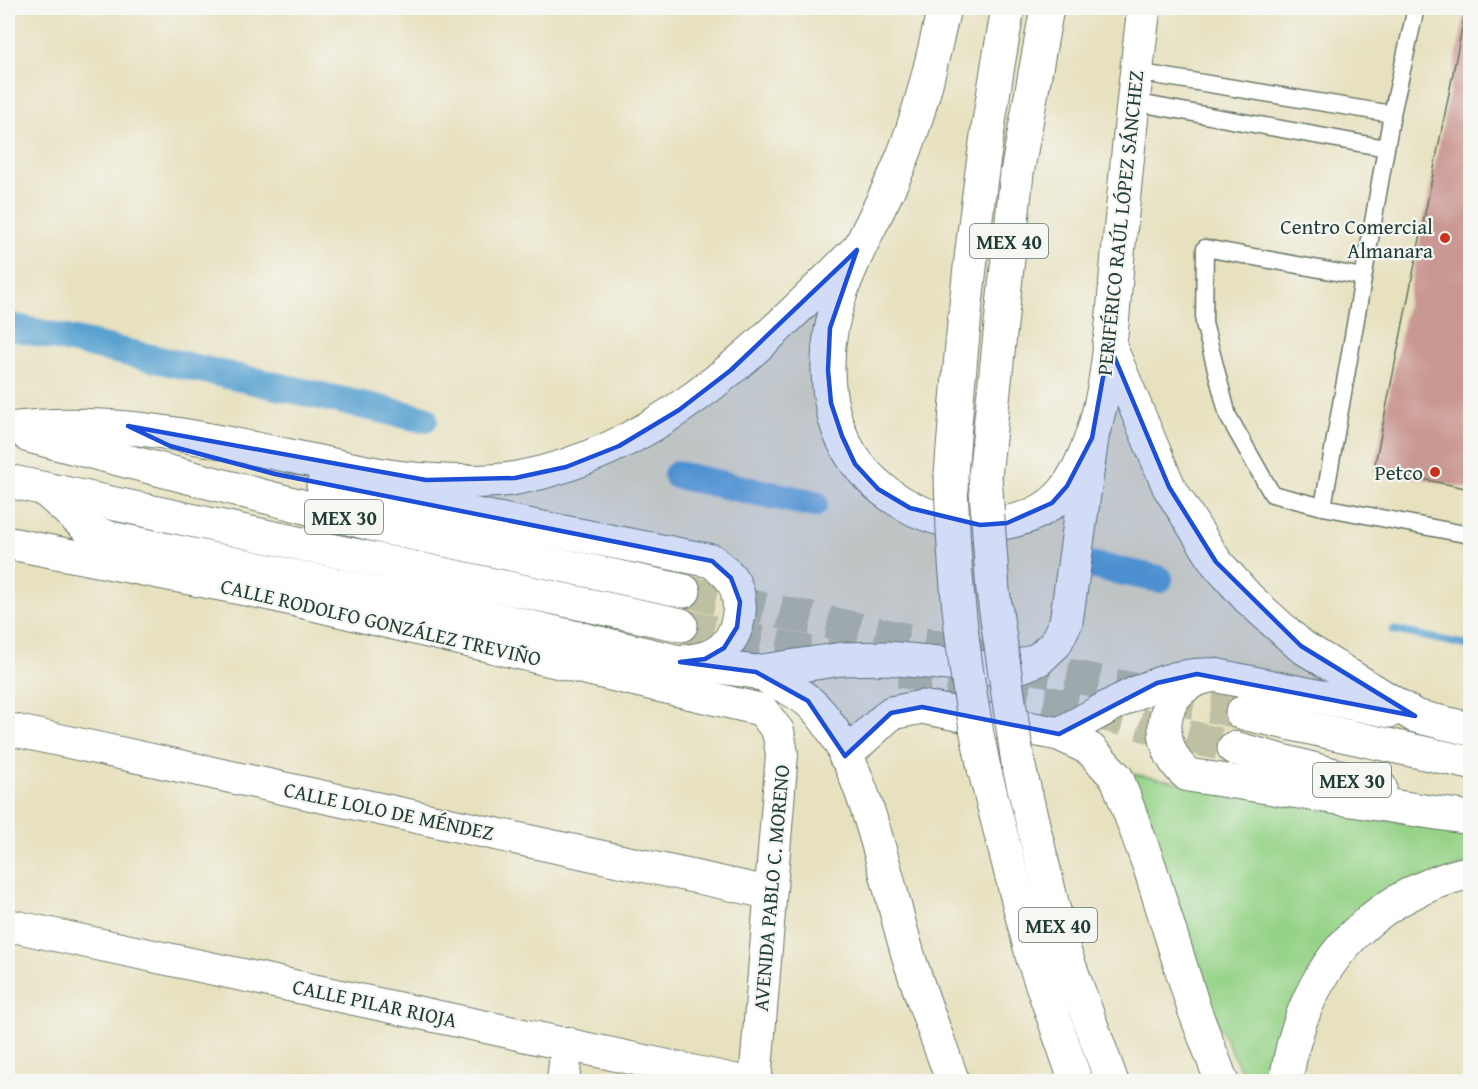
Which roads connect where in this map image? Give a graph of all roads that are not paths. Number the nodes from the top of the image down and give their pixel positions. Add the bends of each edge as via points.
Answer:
1 (944, 8) edge
2 (1008, 8) edge
3 (1047, 8) edge
4 (1144, 8) edge
5 (1416, 8) edge
6 (1135, 87) junction
7 (1392, 114) junction
8 (1386, 148) junction
9 (857, 250) junction
10 (1363, 277) junction
11 (1109, 344) junction
12 (128, 426) junction
13 (8, 430) edge
14 (1092, 438) junction
15 (8, 482) edge
16 (44, 489) junction
17 (1323, 507) junction
18 (1470, 535) edge
19 (8, 543) edge
20 (684, 591) tunnel mouth
21 (681, 625) tunnel mouth
22 (680, 662) junction
23 (756, 672) junction
24 (1214, 675) junction
25 (754, 706) joint
26 (1242, 713) tunnel mouth
27 (1415, 716) junction
28 (8, 729) edge
29 (1470, 729) edge
30 (1059, 734) junction
31 (1234, 748) tunnel mouth
32 (845, 756) junction
33 (1470, 763) edge
34 (1470, 811) edge
35 (1470, 818) edge
36 (1470, 872) edge
37 (770, 893) junction
38 (8, 925) edge
39 (567, 1043) junction
40 (563, 1082) edge
41 (743, 1082) edge
42 (755, 1082) edge
43 (953, 1082) edge
44 (1076, 1082) edge
45 (1113, 1082) edge
46 (1222, 1082) edge
47 (1286, 1082) edge

1 - 9 main road via 924,93 899,165
2 - 44 main road, MEX 40, bridge via 976,196 963,318 951,475 952,534 962,652 984,768 1033,959
3 - 45 main road, MEX 40, bridge via 1017,173 985,476 993,591 1018,763 1064,948
4 - 6 main road, PERIFÉRICO RAÚL LÓPEZ SÁNCHEZ
5 - 7 lane
6 - 7 lane
6 - 8 lane
6 - 11 main road, PERIFÉRICO RAÚL LÓPEZ SÁNCHEZ
7 - 8 lane
8 - 10 lane
9 - 12 main road via 787,320 679,411 619,446 566,467 515,478 426,480
9 - 14 main road via 836,303 828,370 831,403 842,436 855,464 878,489 910,508 951,521 1007,523 1052,503 1067,486
10 - 17 lane
10 - 17 lane via 1205,248 1204,323 1228,416 1272,494
11 - 14 main road, PERIFÉRICO RAÚL LÓPEZ SÁNCHEZ
11 - 27 main road via 1169,487 1216,562 1274,624 1301,646
12 - 13 main road via 55,424
12 - 22 main road via 170,446 275,474 712,561 731,578 740,602 737,627 724,648 705,659
13 - 20 main road, MEX 30 via 383,527
14 - 23 main road via 1066,622 1056,644 1039,659 1000,669 887,658 842,658
15 - 16 main road, MEX 30
16 - 21 main road, MEX 30
16 - 22 main road via 92,532 110,538 467,612
17 - 18 lane
19 - 25 street, CALLE RODOLFO GONZÁLEZ TREVIÑO via 268,594
22 - 23 main road
23 - 32 main road via 808,701 831,728
24 - 27 main road
24 - 30 main road via 1197,674 1157,683
24 - 35 main road via 1183,688 1167,712 1165,742 1172,759 1188,775
25 - 37 street, AVENIDA PABLO C. MORENO via 774,724 782,754
26 - 33 main road, MEX 30
27 - 29 main road
28 - 37 street, CALLE LOLO DE MÉNDEZ
30 - 32 main road via 922,707 891,713
30 - 46 main road via 1090,748 1117,778
31 - 34 main road, MEX 30
32 - 43 main road via 873,826 910,961
36 - 47 main road via 1435,880 1384,908 1342,945 1313,987 1291,1044
37 - 42 street, AVENIDA PABLO C. MORENO
38 - 39 street, CALLE PILAR RIOJA
39 - 40 street
39 - 41 street, CALLE PILAR RIOJA

